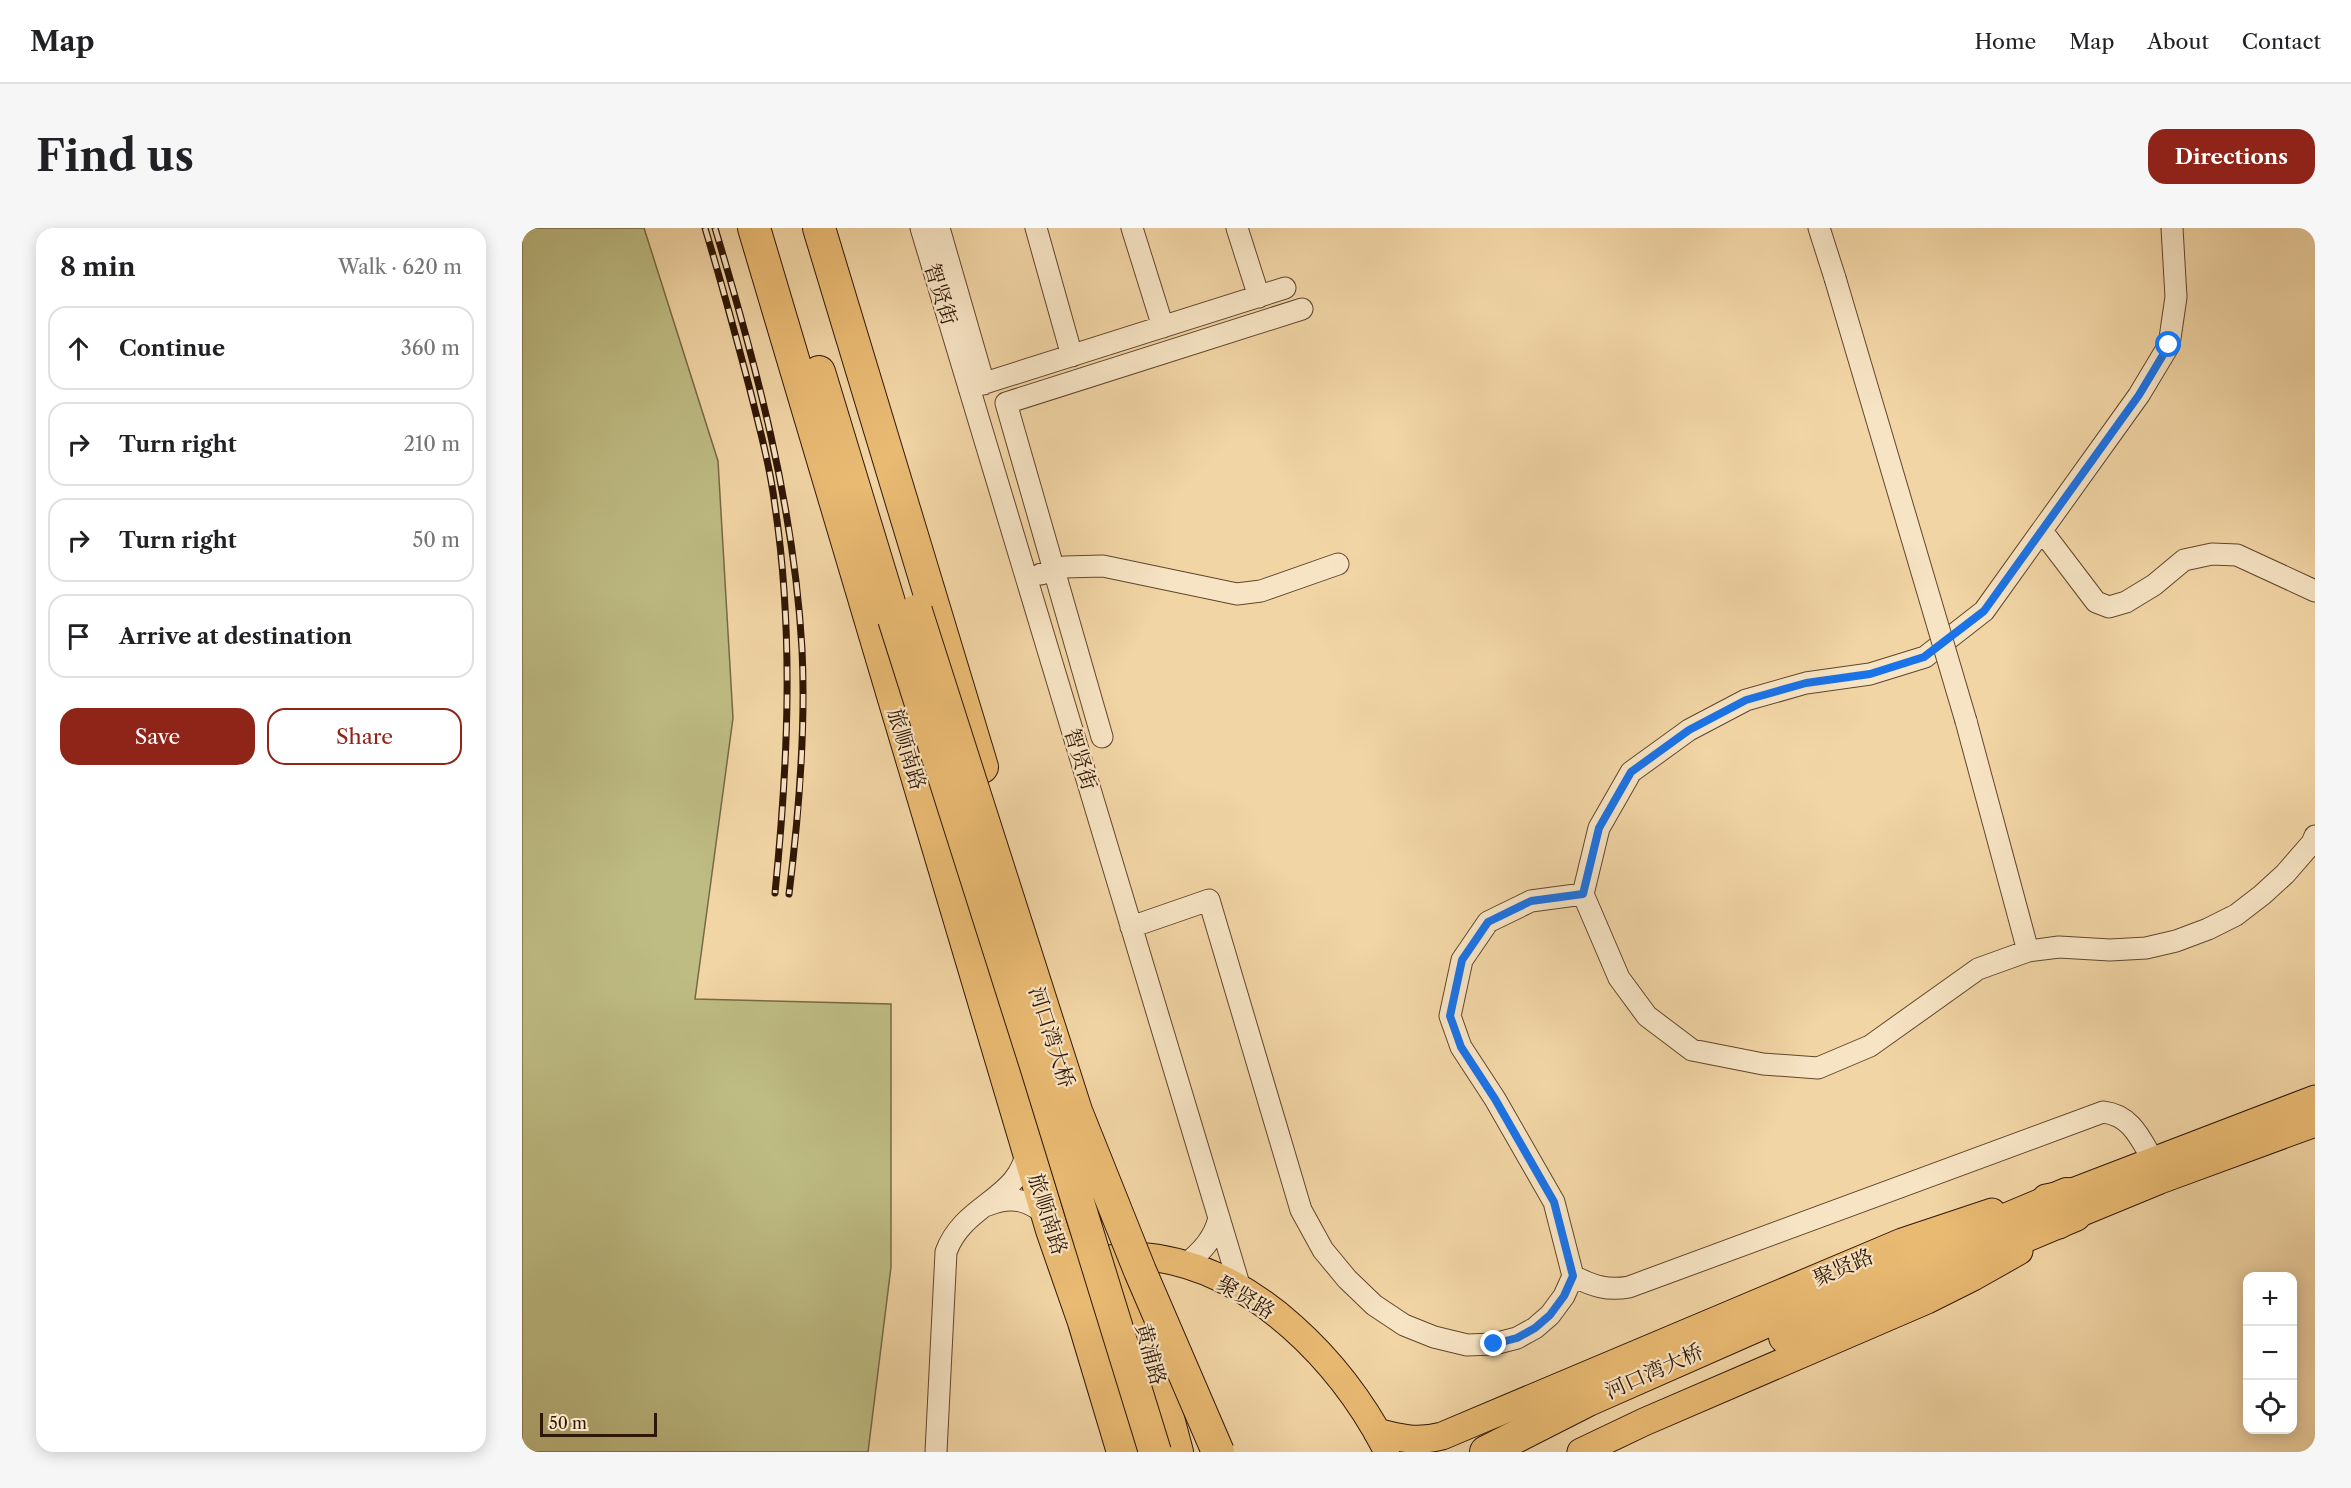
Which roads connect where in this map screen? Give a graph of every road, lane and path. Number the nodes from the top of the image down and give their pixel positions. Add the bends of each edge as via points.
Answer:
1 (754, 228) edge
2 (774, 228) edge
3 (796, 228) edge
4 (819, 228) edge
5 (921, 228) edge
6 (939, 228) edge
7 (1036, 228) edge
8 (1132, 228) edge
9 (1237, 228) edge
10 (1819, 228) edge
11 (2172, 228) edge
12 (1285, 288) dead end
13 (1259, 297) junction
14 (1302, 309) dead end
15 (1163, 327) junction
16 (1072, 356) junction
17 (976, 386) junction
18 (2042, 531) junction
19 (1338, 564) dead end
20 (1054, 570) junction
21 (1026, 578) junction
22 (2315, 591) edge
23 (905, 615) junction
24 (1102, 737) dead end
25 (2314, 841) edge
26 (1583, 894) junction
27 (1131, 927) junction
28 (2028, 951) junction
29 (2315, 1099) edge
30 (2315, 1123) edge
31 (1027, 1147) junction
32 (2153, 1160) junction
33 (2071, 1204) junction
34 (982, 1207) junction
35 (1048, 1217) junction
36 (1219, 1218) junction
37 (1124, 1257) junction
38 (1185, 1265) junction
39 (1065, 1269) junction
40 (1573, 1276) junction
41 (1241, 1291) junction
42 (1632, 1392) junction
43 (1383, 1442) edge
44 (1440, 1444) edge
45 (936, 1452) edge
46 (1123, 1452) edge
47 (1155, 1452) edge
48 (1177, 1452) edge
49 (1218, 1452) edge
50 (1486, 1452) edge
51 (1530, 1452) edge
52 (1581, 1452) edge

1 - 31 highway, 旅顺南路
2 - 23 highway
3 - 23 highway
4 - 37 highway via 1040,963
5 - 17 street, 智贤街
6 - 17 street
7 - 16 street
8 - 15 street
9 - 13 street
10 - 28 street, bridge via 1966,721
11 - 18 street via 2176,297 2169,345 2139,395
12 - 13 street
13 - 15 street
14 - 20 street via 1006,403
15 - 16 street
16 - 17 street
17 - 21 street, 智贤街
18 - 22 street via 2096,602 2109,607 2154,585 2184,560 2212,554 2237,555
18 - 26 street via 1984,611 1924,657 1870,674 1806,683 1746,700 1689,730 1631,772 1599,828
19 - 20 street via 1261,591 1237,594 1103,566
20 - 21 street
20 - 24 street
21 - 27 street, 智贤街
23 - 47 highway, 河口湾大桥, bridge via 1037,1069
23 - 49 highway, 河口湾大桥, bridge via 1076,1111
25 - 28 street via 2262,895 2236,915 2208,929 2146,948 2059,947
26 - 28 street via 1619,978 1647,1016 1692,1050 1763,1064 1818,1068 1870,1047 1978,969
26 - 40 street via 1531,901 1488,922 1462,960 1450,1016 1461,1047 1554,1202
27 - 36 street, 智贤街
27 - 40 street via 1209,900 1301,1210 1323,1250 1374,1305 1404,1325 1434,1337 1467,1345 1494,1344 1535,1328 1564,1296
29 - 32 main road, 聚贤路
30 - 33 main road, 聚贤路 via 2160,1180
31 - 34 street via 1025,1161 1011,1185
31 - 35 highway, 旅顺南路
32 - 33 main road, 聚贤路
32 - 40 street via 2126,1119 2103,1112 1629,1287 1599,1288
33 - 42 highway, 河口湾大桥
33 - 44 main road, 聚贤路 via 1966,1220 1902,1242
33 - 52 main road, 聚贤路 via 2025,1248 1973,1278
34 - 35 street via 1011,1198 1036,1206
34 - 45 street via 958,1228 946,1252
35 - 39 highway, 旅顺南路
36 - 38 street via 1211,1238
36 - 41 street, 智贤街
37 - 38 main road, 聚贤路 via 1156,1258
37 - 39 main road, 聚贤路
37 - 48 highway, 黄浦路
38 - 41 main road, 聚贤路
39 - 46 highway
41 - 43 main road, 聚贤路 via 1273,1311 1333,1366
42 - 50 highway, 河口湾大桥 via 1553,1416
42 - 51 highway, 河口湾大桥
43 - 44 main road, 聚贤路 via 1426,1440

